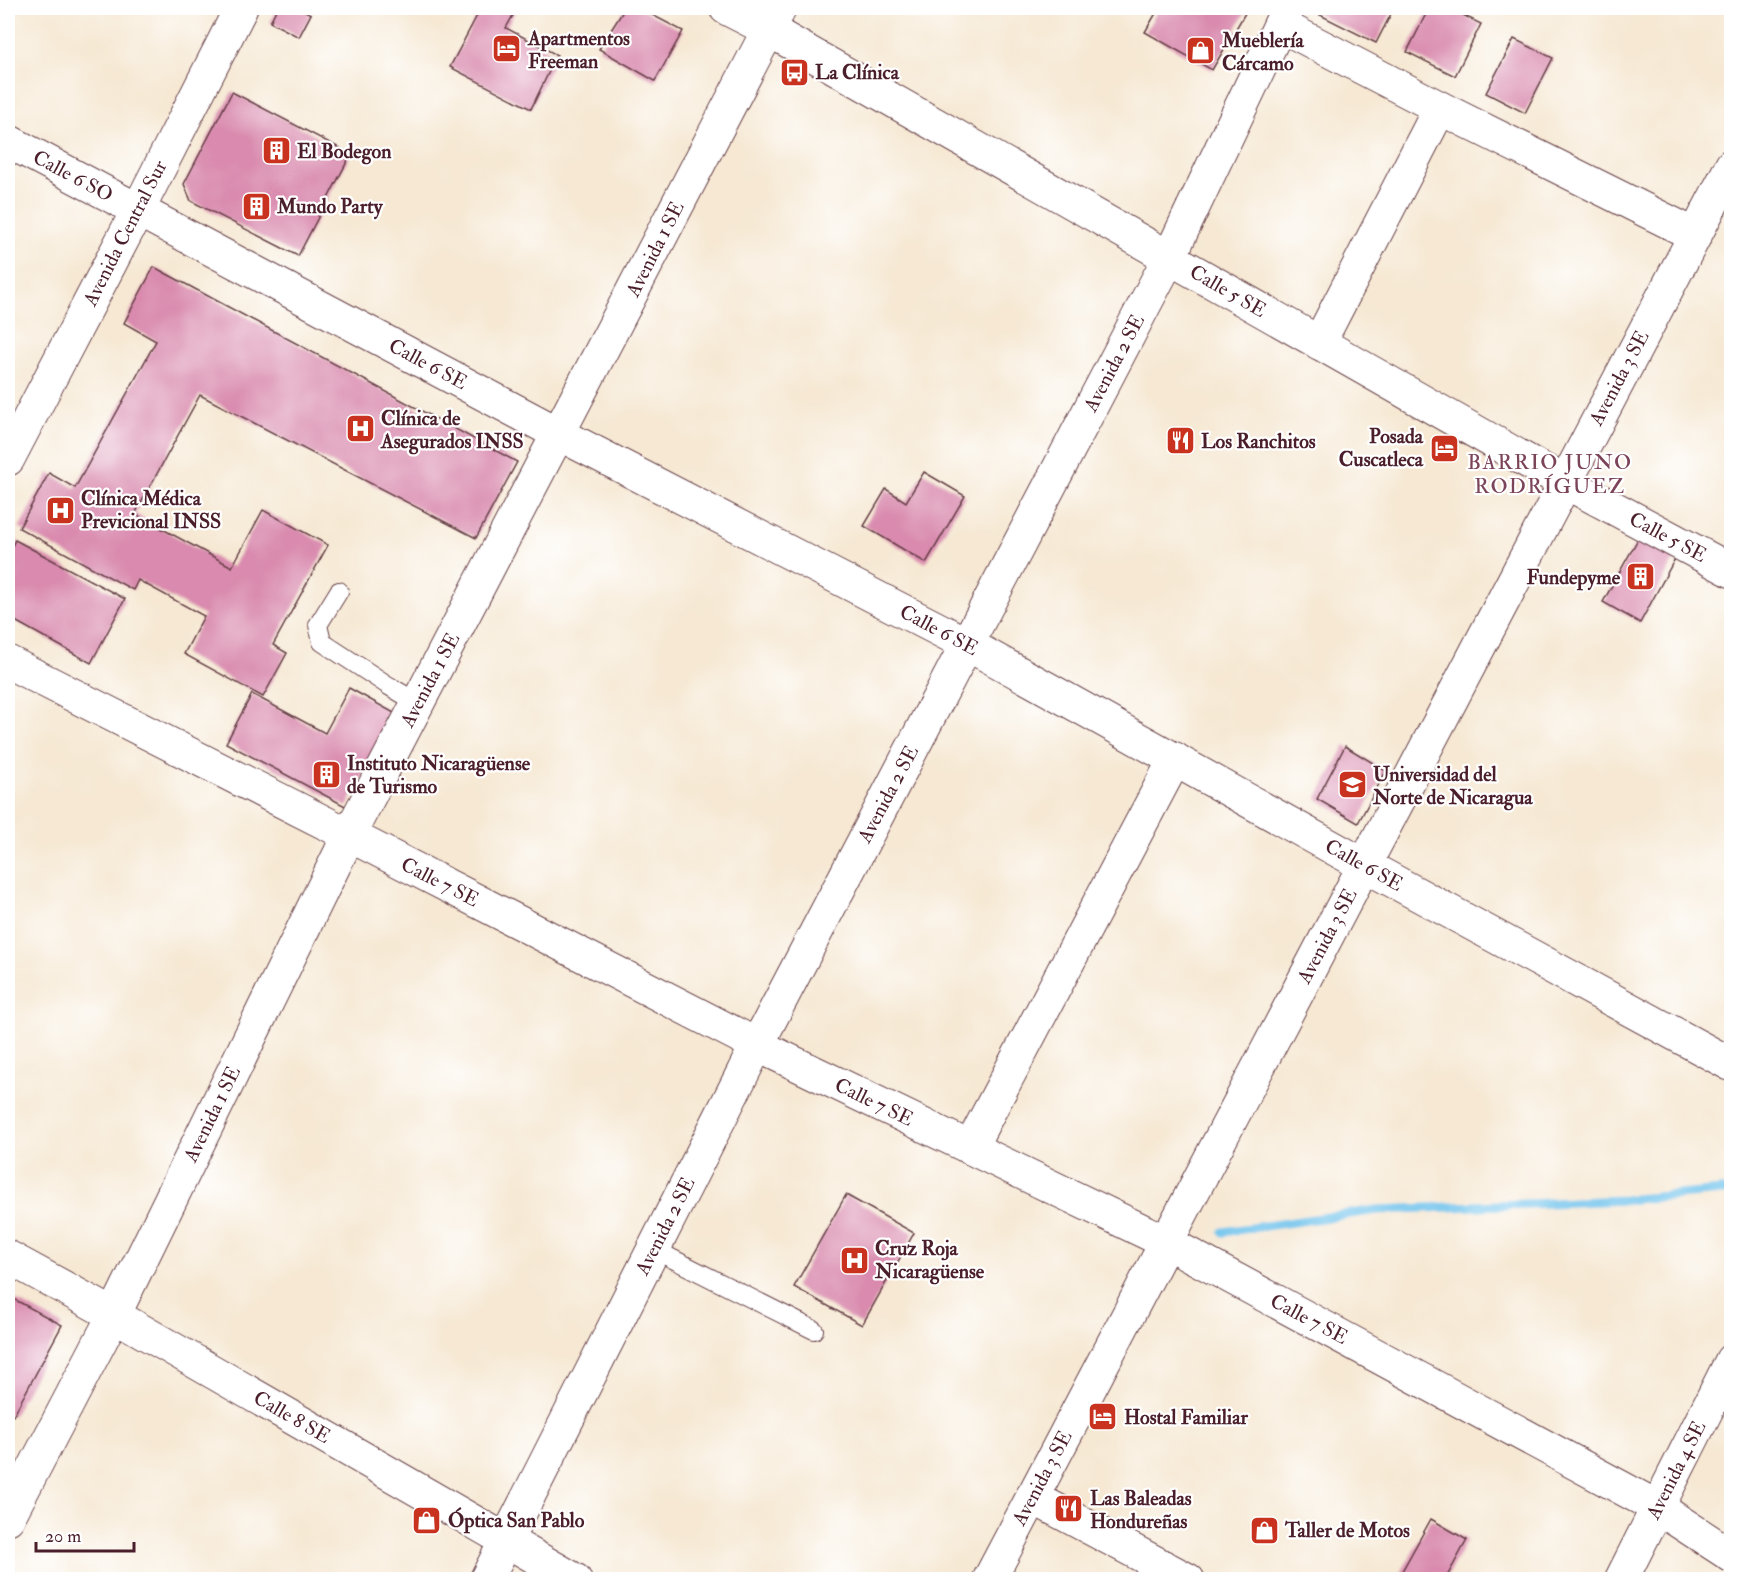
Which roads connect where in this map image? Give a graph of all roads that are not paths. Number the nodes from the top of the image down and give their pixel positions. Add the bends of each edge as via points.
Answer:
1 (241, 8) edge
2 (726, 8) edge
3 (1284, 16) edge
4 (775, 19) edge
5 (1440, 108) junction
6 (8, 141) edge
7 (1731, 165) edge
8 (138, 210) junction
9 (1695, 235) junction
10 (1169, 258) junction
11 (1318, 343) junction
12 (559, 434) junction
13 (8, 459) edge
14 (1565, 482) junction
15 (1731, 571) edge
16 (339, 591) dead end
17 (967, 644) junction
18 (8, 662) edge
19 (418, 703) junction
20 (1175, 759) junction
21 (349, 835) junction
22 (1364, 865) junction
23 (757, 1046) junction
24 (1731, 1065) edge
25 (970, 1148) junction
26 (1166, 1242) junction
27 (653, 1249) junction
28 (8, 1257) edge
29 (114, 1315) junction
30 (814, 1330) dead end
31 (1731, 1360) edge
32 (1032, 1497) junction
33 (1658, 1507) junction
34 (8, 1518) edge
35 (506, 1540) junction
36 (1731, 1556) edge
37 (486, 1580) edge
38 (575, 1580) edge
39 (989, 1580) edge
40 (1188, 1580) edge
41 (1621, 1580) edge

1 - 8 street, Avenida Central Sur
2 - 4 street, Calle 5 SE
3 - 5 street
3 - 10 street, Avenida 2 SE
4 - 10 street, Calle 5 SE
4 - 12 street, Avenida 1 SE
5 - 9 street
5 - 11 street
6 - 8 street, Calle 6 SO
7 - 9 street, Avenida 3 SE
8 - 12 street, Calle 6 SE
8 - 13 street, Avenida Central Sur
9 - 14 street, Avenida 3 SE
10 - 11 street, Calle 5 SE
10 - 17 street, Avenida 2 SE
11 - 14 street, Calle 5 SE
12 - 17 street, Calle 6 SE
12 - 19 street, Avenida 1 SE
14 - 15 street, Calle 5 SE
14 - 22 street, Avenida 3 SE
16 - 19 lane via 318,625 322,642
17 - 20 street, Calle 6 SE
17 - 23 street, Avenida 2 SE
18 - 21 street, Calle 7 SE
19 - 21 street, Avenida 1 SE
20 - 22 street, Calle 6 SE
20 - 25 street
21 - 23 street, Calle 7 SE
21 - 29 street, Avenida 1 SE
22 - 24 street, Calle 6 SE
22 - 26 street, Avenida 3 SE
23 - 25 street, Calle 7 SE
23 - 27 street, Avenida 2 SE
25 - 26 street, Calle 7 SE
26 - 32 street, Avenida 3 SE
26 - 33 street, Calle 7 SE
27 - 30 lane
27 - 35 street, Avenida 2 SE
28 - 29 street, Calle 8 SE
29 - 34 street, Avenida 1 SE
29 - 35 street, Calle 8 SE
31 - 33 street, Avenida 4 SE
32 - 39 street, Avenida 3 SE
32 - 40 street
33 - 36 street, Calle 7 SE
33 - 41 street, Avenida 4 SE
35 - 37 street, Avenida 2 SE
35 - 38 street, Calle 8 SE

